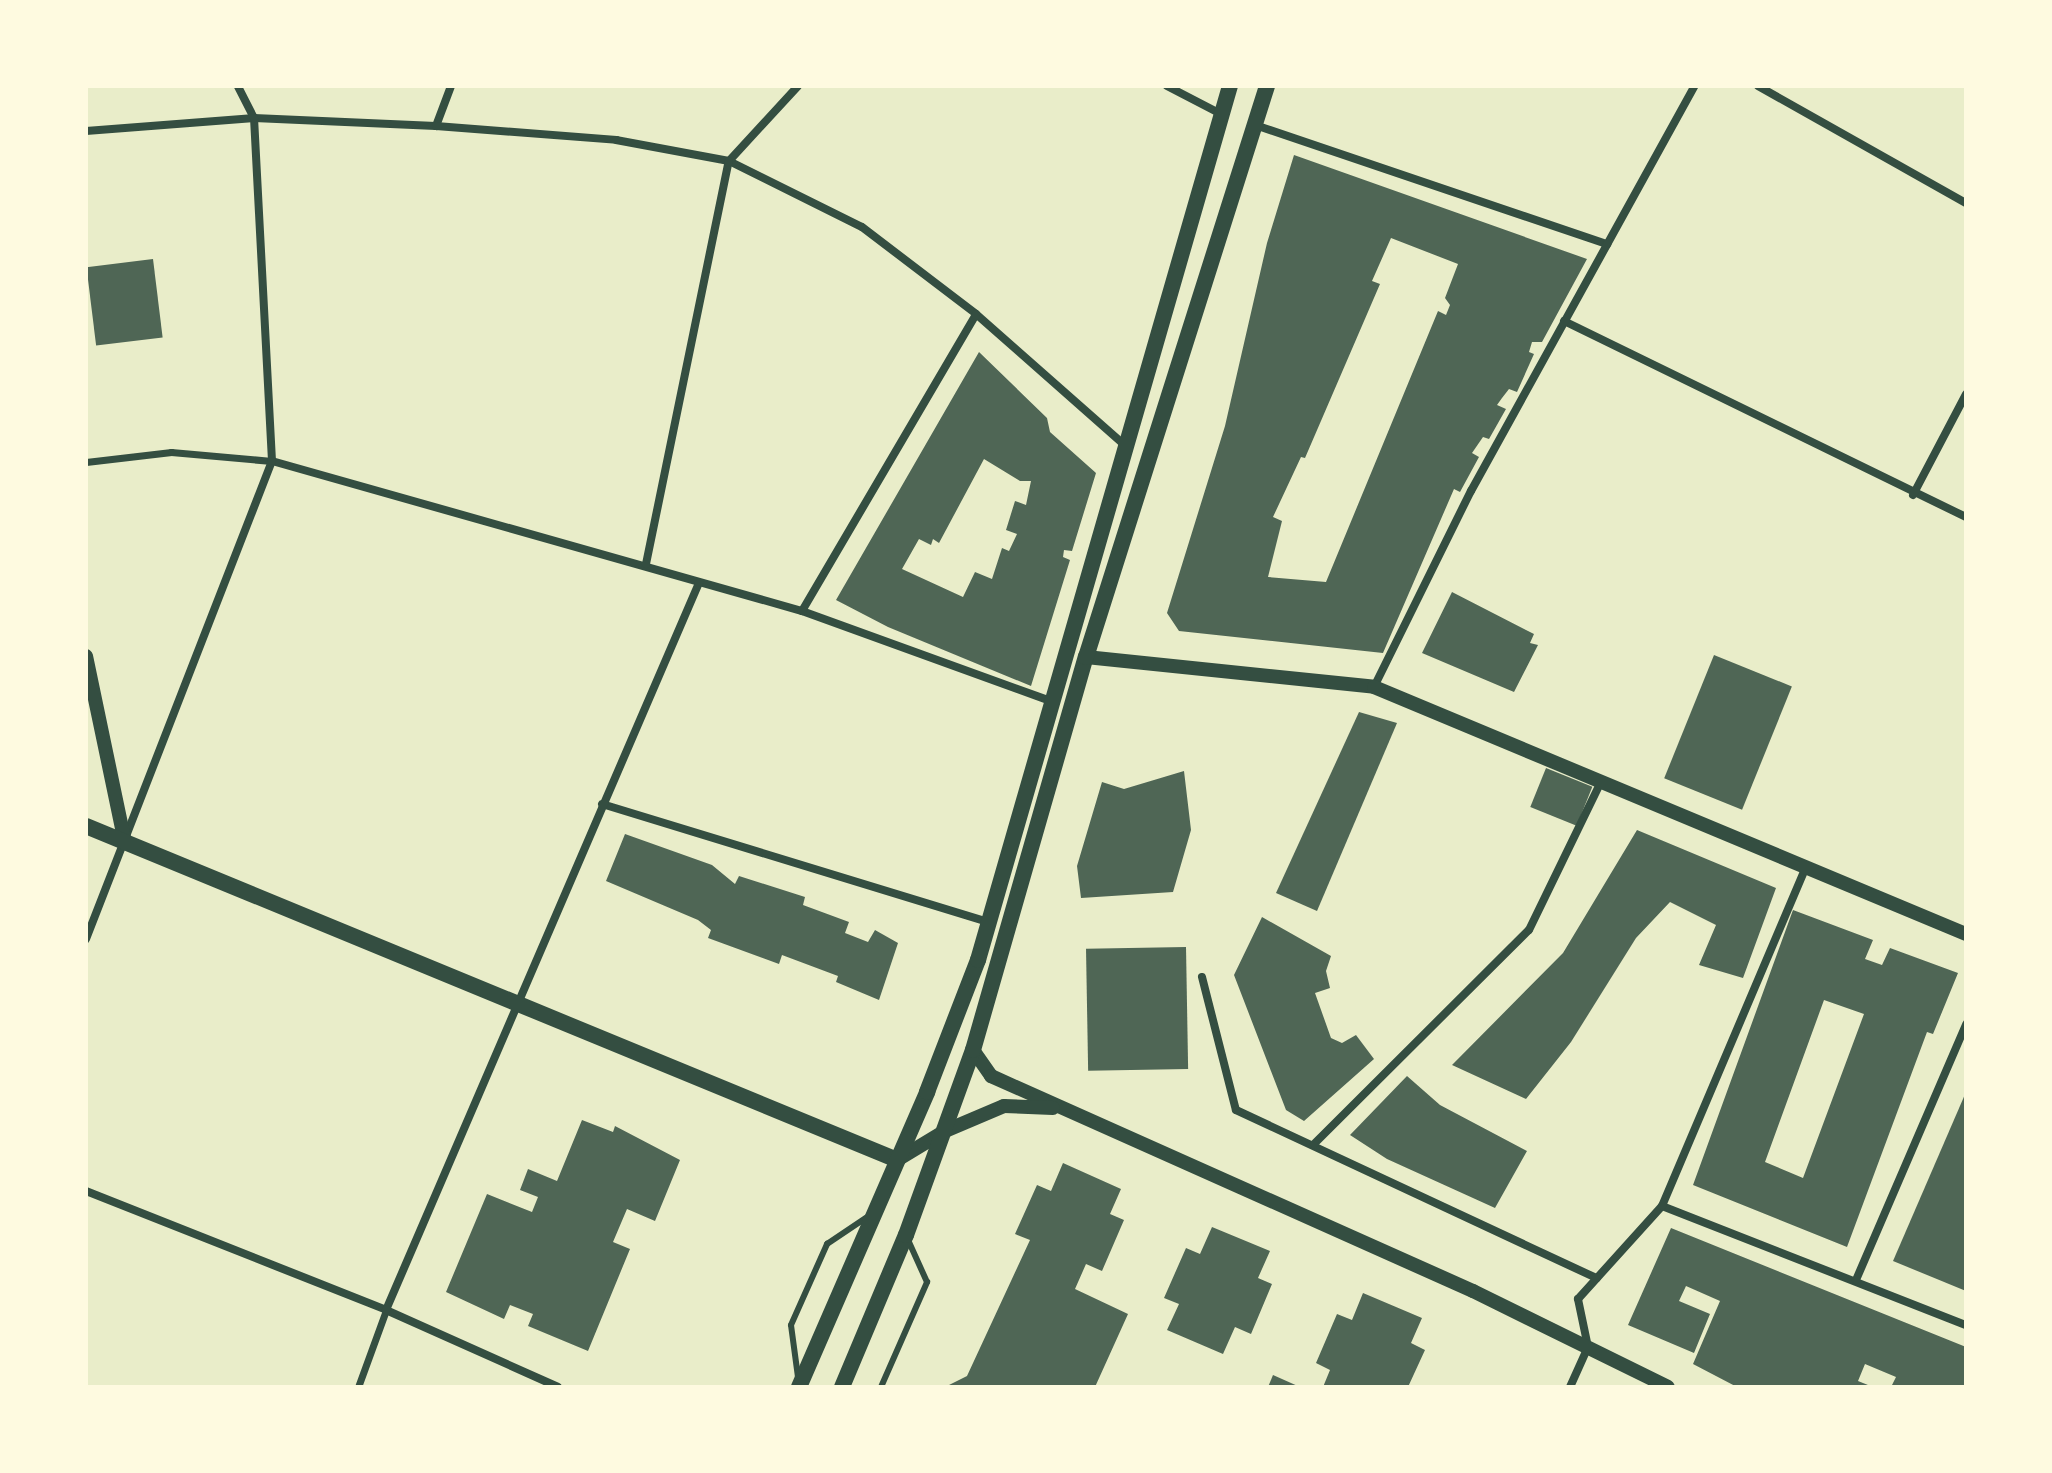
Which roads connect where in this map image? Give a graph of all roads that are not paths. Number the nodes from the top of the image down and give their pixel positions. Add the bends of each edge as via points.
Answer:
1 (238, 86) edge
2 (451, 86) edge
3 (798, 86) edge
4 (1167, 86) edge
5 (1230, 86) edge
6 (1267, 86) edge
7 (1695, 86) edge
8 (1758, 86) edge
9 (1223, 115) junction
10 (254, 118) junction
11 (1255, 125) junction
12 (436, 126) junction
13 (86, 131) edge
14 (729, 161) junction
15 (1966, 203) edge
16 (1607, 244) junction
17 (976, 314) junction
18 (1564, 321) junction
19 (1966, 394) edge
20 (1127, 447) junction
21 (272, 461) junction
22 (86, 462) edge
23 (1913, 495) junction
24 (1966, 517) edge
25 (646, 564) junction
26 (699, 583) junction
27 (802, 611) junction
28 (86, 656) edge
29 (1086, 657) junction
30 (1374, 687) junction
31 (1053, 702) junction
32 (1600, 784) junction
33 (602, 804) junction
34 (86, 826) edge
35 (125, 843) junction
36 (1806, 866) junction
37 (989, 922) junction
38 (1966, 934) edge
39 (86, 939) edge
40 (1202, 977) dead end
41 (515, 1004) junction
42 (1966, 1024) edge
43 (973, 1050) junction
44 (1061, 1108) junction
45 (945, 1131) junction
46 (1314, 1144) junction
47 (897, 1160) junction
48 (86, 1191) edge
49 (1662, 1206) junction
50 (876, 1211) junction
51 (906, 1235) junction
52 (1597, 1278) junction
53 (1856, 1280) junction
54 (386, 1310) junction
55 (1966, 1325) edge
56 (1588, 1347) junction
57 (799, 1386) edge
58 (358, 1387) edge
59 (558, 1387) edge
60 (842, 1387) edge
61 (881, 1387) edge
62 (1570, 1387) edge
63 (1668, 1387) edge

1 - 10 street
2 - 12 street
3 - 14 street
4 - 9 street
5 - 9 main road
6 - 11 main road
7 - 16 street
8 - 15 street
9 - 20 main road
10 - 12 street
10 - 13 street
10 - 21 street
11 - 16 street
11 - 29 main road
12 - 14 street via 616,140
14 - 17 street via 862,227
14 - 25 street
16 - 18 street
17 - 20 street
17 - 27 street
18 - 23 street
18 - 30 street
19 - 23 street
20 - 31 main road
21 - 22 street via 171,452
21 - 25 street
21 - 35 street
23 - 24 street
25 - 26 street
26 - 27 street
26 - 33 street
27 - 31 street
28 - 35 street
29 - 30 street
29 - 43 main road
30 - 32 street
31 - 37 main road
32 - 36 street
32 - 46 street via 1529,930
33 - 37 street
33 - 41 street
34 - 35 main road
35 - 39 street
35 - 41 main road
36 - 38 street
36 - 49 street
37 - 47 main road
40 - 46 street via 1236,1110
41 - 47 main road
41 - 54 street
42 - 53 street
43 - 44 street via 991,1076
43 - 45 main road
44 - 45 street via 1004,1106
44 - 56 street
45 - 47 street
45 - 51 main road
46 - 52 street
47 - 50 main road
48 - 54 street
49 - 52 street
49 - 53 street
50 - 57 main road
50 - 57 lane via 827,1244 791,1325
51 - 60 main road
51 - 61 lane via 927,1282
52 - 56 street via 1578,1299
53 - 55 street
54 - 58 street
54 - 59 street
56 - 62 street
56 - 63 street

